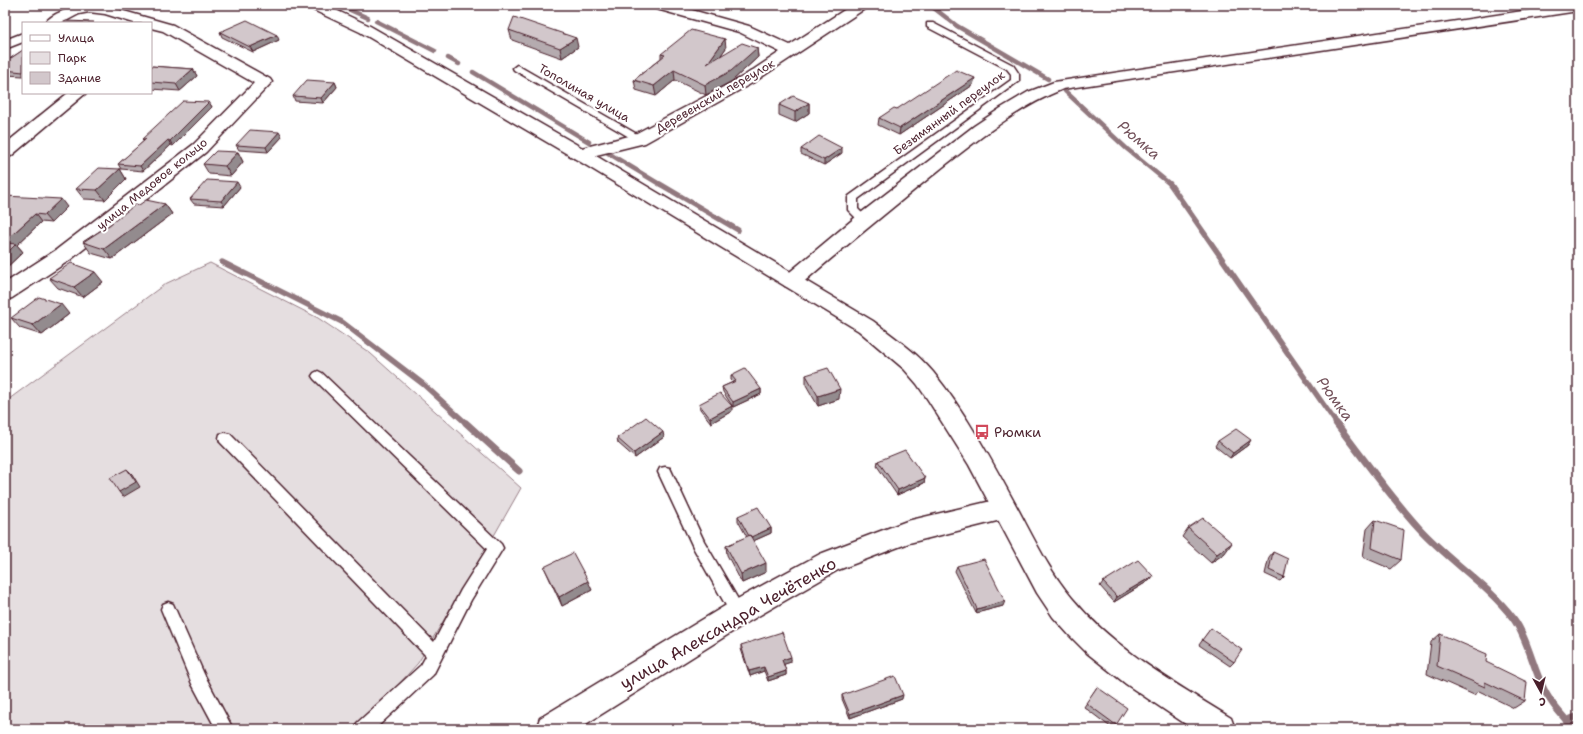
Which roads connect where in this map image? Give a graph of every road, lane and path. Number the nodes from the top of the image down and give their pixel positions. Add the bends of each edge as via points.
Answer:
1 (314, 5) edge
2 (658, 5) edge
3 (861, 5) edge
4 (1578, 7) edge
5 (54, 22) edge
6 (137, 22) edge
7 (930, 25) dead end
8 (153, 27) edge
9 (22, 38) edge
10 (5, 46) edge
11 (791, 51) junction
12 (517, 68) dead end
13 (77, 94) edge
14 (639, 139) junction
15 (5, 152) edge
16 (580, 154) junction
17 (864, 220) junction
18 (792, 281) junction
19 (5, 293) edge
20 (318, 376) dead end
21 (225, 438) dead end
22 (665, 472) dead end
23 (1004, 509) junction
24 (168, 608) dead end
25 (738, 613) junction
26 (436, 654) junction
27 (225, 729) edge
28 (363, 729) edge
29 (551, 729) edge
30 (1220, 729) edge

1 - 16 street via 365,29
2 - 11 street via 744,29
3 - 11 street, Деревенский переулок
4 - 17 street via 1060,85 1034,95 1007,111
5 - 6 street, улица Медовое кольцо via 81,9 92,8
7 - 17 lane, Безымянный переулок via 1010,67 1015,74 1015,81 853,198 853,210
8 - 19 street, улица Медовое кольцо via 168,28 264,82 200,148 63,255
9 - 10 street
11 - 14 street, Деревенский переулок via 749,79
12 - 14 lane, Тополиная улица
13 - 15 street
14 - 16 street, Деревенский переулок
16 - 18 street
17 - 18 street
18 - 23 street via 866,326 896,350 923,377 965,437
20 - 26 lane via 496,548 466,595
21 - 26 lane
22 - 25 lane via 699,545
23 - 25 street, улица Александра Чечётенко via 907,532 829,562
23 - 30 street via 1031,562 1063,608 1095,641 1133,674
24 - 27 lane via 198,679
25 - 29 street, улица Александра Чечётенко
26 - 28 lane via 427,670

